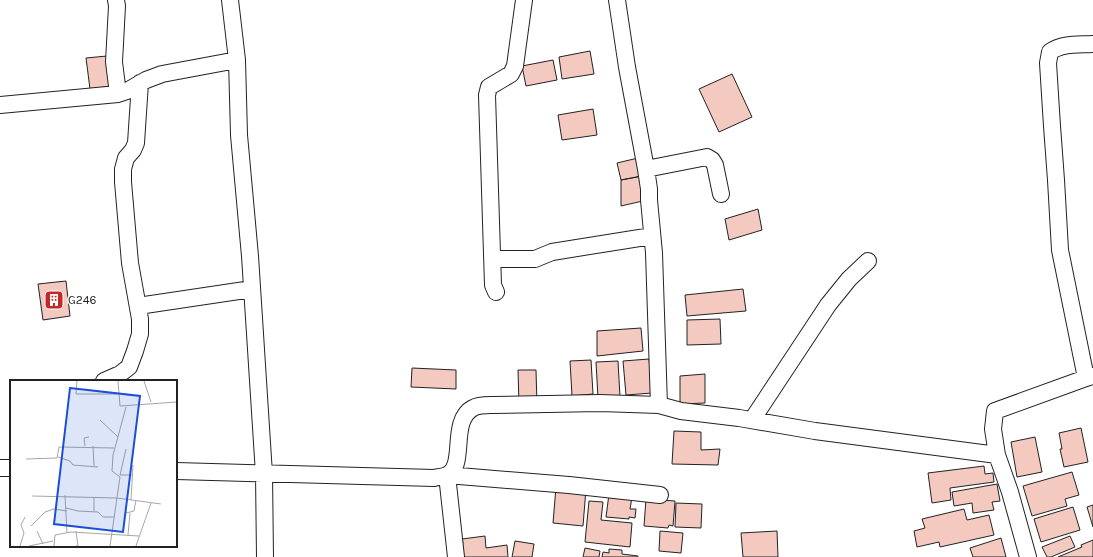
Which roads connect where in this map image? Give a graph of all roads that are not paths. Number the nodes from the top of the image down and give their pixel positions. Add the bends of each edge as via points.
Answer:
1 (116, 0) edge
2 (230, 0) edge
3 (524, 0) edge
4 (617, 0) edge
5 (1093, 44) edge
6 (237, 60) junction
7 (140, 83) junction
8 (118, 94) junction
9 (0, 105) edge
10 (646, 169) junction
11 (721, 194) dead end
12 (652, 236) junction
13 (492, 259) junction
14 (868, 261) dead end
15 (252, 289) junction
16 (496, 292) dead end
17 (138, 306) junction
18 (1090, 377) edge
19 (106, 380) edge
20 (659, 405) junction
21 (752, 420) junction
22 (997, 455) junction
23 (177, 471) edge
24 (264, 474) junction
25 (447, 475) junction
26 (660, 495) dead end
27 (265, 557) edge
28 (456, 557) edge
29 (1028, 557) edge

1 - 8 street via 114,62
2 - 6 street
3 - 13 street via 516,66 510,74 489,87 487,94
4 - 10 street via 626,67
5 - 18 street via 1056,48 1050,52 1048,63 1060,250
6 - 7 street via 162,74
6 - 15 street via 238,135
7 - 8 street
7 - 17 street via 136,143 123,168 130,263
8 - 9 street
10 - 11 street via 707,158 715,165
10 - 12 street
12 - 13 street via 552,252 535,259
12 - 20 street
13 - 16 street via 493,285
14 - 21 street via 828,305
15 - 17 street
15 - 24 street
17 - 19 street via 140,334 129,367
18 - 22 street via 995,411 993,429
20 - 21 street
20 - 25 street via 481,405 472,408 460,425 454,469
21 - 22 street
22 - 29 street
23 - 24 street
24 - 25 street via 434,478
24 - 27 street
25 - 26 street
25 - 28 street

